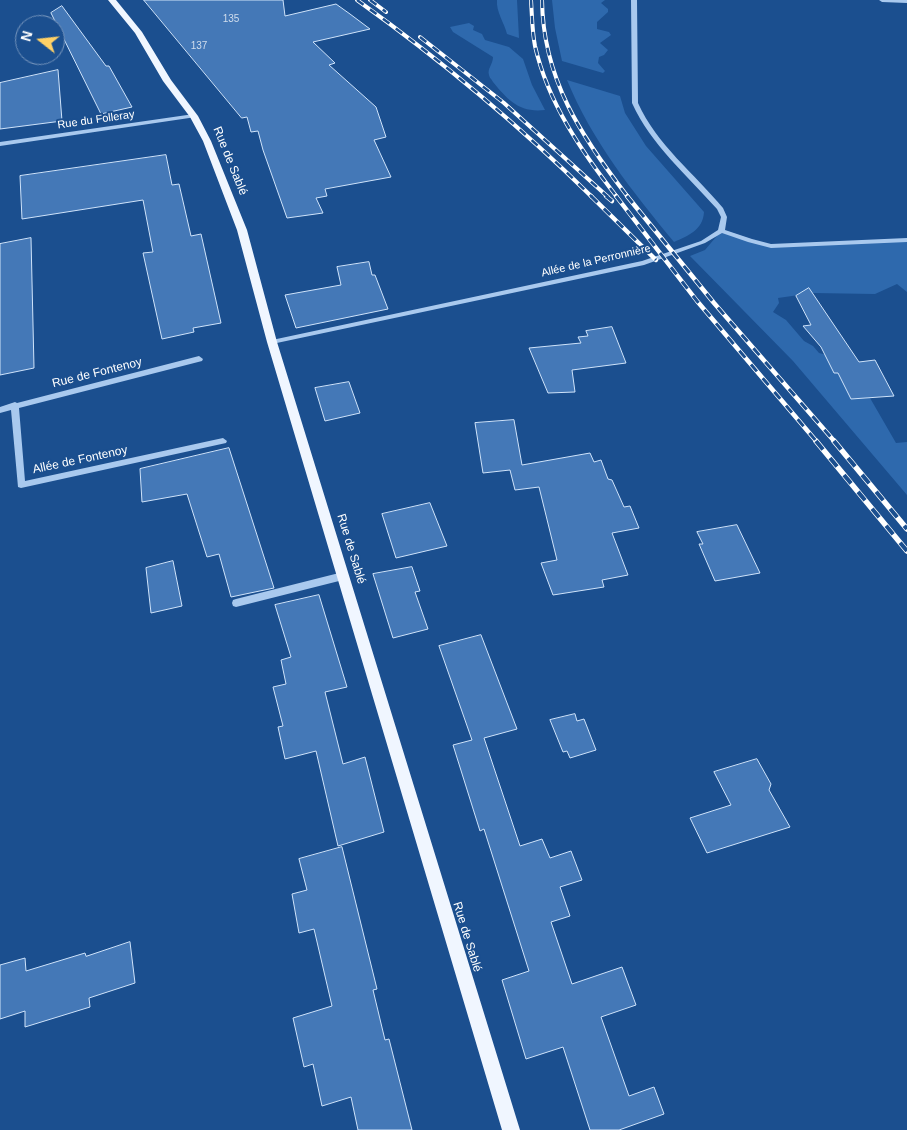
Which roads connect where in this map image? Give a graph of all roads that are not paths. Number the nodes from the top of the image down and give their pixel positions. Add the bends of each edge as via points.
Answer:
1 (112, 0) edge
2 (634, 0) edge
3 (882, 0) edge
4 (907, 1) edge
5 (194, 116) junction
6 (0, 144) edge
7 (721, 231) junction
8 (907, 240) edge
9 (272, 342) junction
10 (199, 359) dead end
11 (15, 405) junction
12 (0, 410) edge
13 (223, 440) dead end
14 (344, 576) junction
15 (236, 602) dead end
16 (511, 1130) edge

1 - 5 main road, Rue de Sablé via 138,32
2 - 7 street via 635,103 639,114 720,208 724,218
3 - 4 street
5 - 6 street, Rue du Folleray
5 - 9 main road, Rue de Sablé via 242,230
7 - 8 street via 771,246
7 - 9 street, Allée de la Perronnière via 703,242 644,263
9 - 14 main road, Rue de Sablé
10 - 11 street, Rue de Fontenoy
11 - 12 street, Rue de Fontenoy
11 - 13 street, Allée de Fontenoy via 21,485
14 - 15 street
14 - 16 main road, Rue de Sablé

